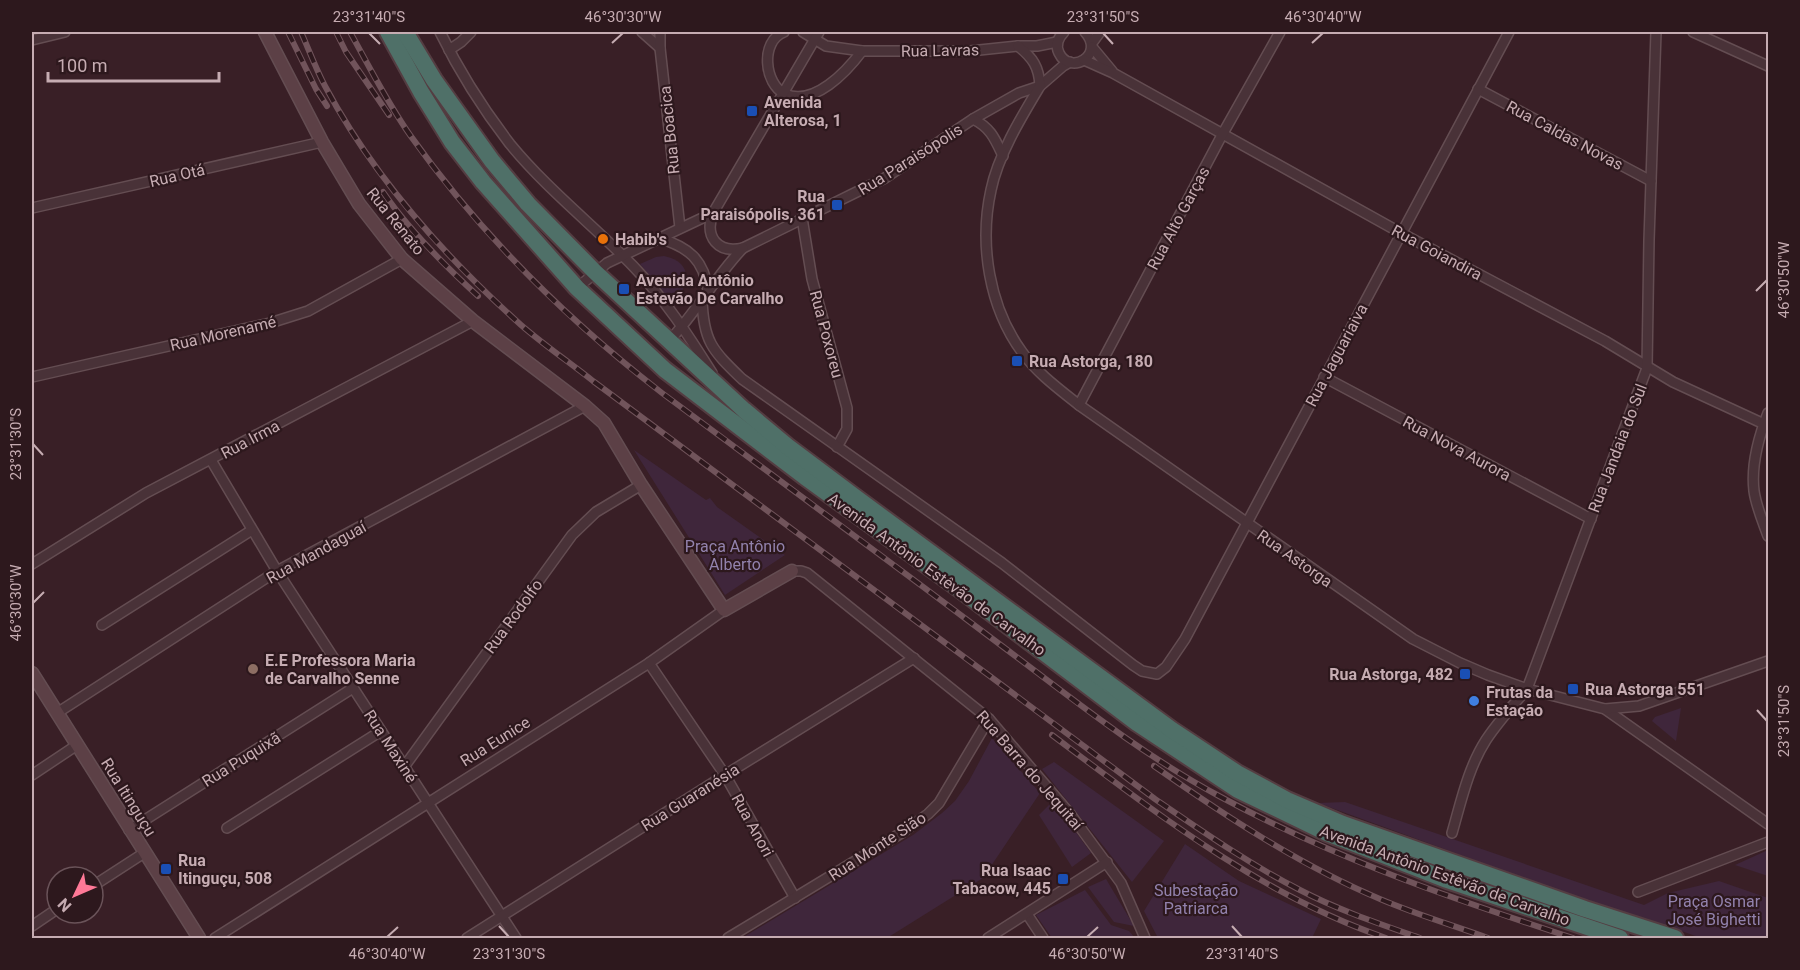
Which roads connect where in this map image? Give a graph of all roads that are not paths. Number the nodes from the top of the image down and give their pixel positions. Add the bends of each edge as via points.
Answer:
1 (65, 32) edge
2 (265, 32) edge
3 (388, 32) edge
4 (405, 32) edge
5 (440, 32) edge
6 (471, 32) edge
7 (642, 32) edge
8 (660, 32) edge
9 (784, 32) edge
10 (803, 32) edge
11 (1085, 32) edge
12 (1100, 32) edge
13 (1280, 32) edge
14 (1509, 32) edge
15 (1656, 32) edge
16 (1693, 32) edge
17 (1060, 35) edge
18 (817, 36) edge
19 (32, 40) edge
20 (1092, 45) junction
21 (1018, 46) junction
22 (660, 48) junction
23 (449, 50) junction
24 (862, 51) junction
25 (1084, 60) junction
26 (1070, 62) junction
27 (1768, 66) edge
28 (1113, 73) junction
29 (1040, 86) junction
30 (1478, 89) junction
31 (783, 93) junction
32 (973, 119) junction
33 (1222, 135) junction
34 (322, 142) junction
35 (1003, 156) junction
36 (1651, 181) junction
37 (32, 208) edge
38 (713, 213) junction
39 (802, 218) junction
40 (680, 228) junction
41 (1401, 233) junction
42 (659, 238) junction
43 (743, 248) junction
44 (622, 256) junction
45 (402, 258) junction
46 (595, 272) junction
47 (577, 288) junction
48 (705, 295) junction
49 (607, 316) junction
50 (473, 321) junction
51 (682, 327) junction
52 (670, 340) junction
53 (1647, 368) junction
54 (32, 377) edge
55 (1324, 377) junction
56 (721, 388) junction
57 (1079, 405) junction
58 (585, 406) junction
59 (1768, 413) edge
60 (1764, 424) junction
61 (837, 447) junction
62 (211, 460) junction
63 (641, 485) junction
64 (1591, 519) junction
65 (1247, 523) junction
66 (252, 530) junction
67 (1768, 536) edge
68 (32, 564) edge
69 (792, 571) joint
70 (278, 572) junction
71 (724, 610) junction
72 (102, 625) dead end
73 (914, 658) junction
74 (1768, 661) edge
75 (649, 663) junction
76 (32, 673) edge
77 (353, 688) junction
78 (1527, 689) junction
79 (1605, 709) junction
80 (57, 713) junction
81 (989, 718) junction
82 (381, 731) junction
83 (77, 745) junction
84 (404, 767) junction
85 (32, 775) edge
86 (725, 775) junction
87 (427, 802) junction
88 (1768, 824) edge
89 (228, 828) dead end
90 (129, 830) junction
91 (1452, 833) dead end
92 (1768, 842) edge
93 (144, 853) junction
94 (1107, 862) junction
95 (105, 878) edge
96 (1638, 892) dead end
97 (795, 898) junction
98 (1027, 914) junction
99 (502, 916) junction
100 (45, 917) edge
101 (32, 926) edge
102 (199, 939) edge
103 (215, 939) edge
104 (467, 939) edge
105 (516, 939) edge
106 (728, 939) edge
107 (988, 939) edge
108 (1043, 939) edge
109 (1145, 939) edge
110 (1620, 939) edge
111 (1675, 939) edge

1 - 19 street
2 - 34 street, Rua Renato
3 - 47 highway, Avenida Antônio Estêvão de Carvalho via 452,142 483,183
4 - 46 highway, Avenida Antônio Estêvão de Carvalho via 434,81 492,161
5 - 23 street, Avenida Antônio Estêvão de Carvalho
6 - 23 street
7 - 22 street
8 - 22 street, Rua Boacica
9 - 31 street via 772,40 767,61 774,83
10 - 18 street, Rua Lavras
11 - 20 street, Rua Goiandira
12 - 20 street
13 - 33 street, Rua Alto Garças
14 - 30 street, Rua Jaguariaiva
15 - 36 street, Rua Jandaia do Sul
16 - 27 street
17 - 21 street, Rua Lavras via 1038,46
17 - 26 street via 1058,51
18 - 24 street, Rua Lavras via 826,46
18 - 31 street
20 - 25 street
20 - 28 street, Rua Goiandira
21 - 24 street, Rua Lavras via 970,51
21 - 29 street via 1036,64
22 - 40 street, Rua Boacica
23 - 44 street, Avenida Antônio Estêvão de Carvalho via 511,144
24 - 31 street via 845,72 824,88 808,95
25 - 26 street
25 - 28 street, Rua Goiandira
26 - 29 street, Rua Paraisópolis
28 - 33 street, Rua Goiandira
29 - 32 street, Rua Paraisópolis
29 - 35 street, Rua Astorga
30 - 36 street, Rua Caldas Novas
30 - 41 street, Rua Jaguariaiva
31 - 38 street
32 - 35 street via 992,133
32 - 39 street, Rua Paraisópolis via 885,178
33 - 41 street, Rua Goiandira
33 - 57 street, Rua Alto Garças
34 - 37 street, Rua Otá
34 - 45 street, Rua Renato via 359,204
35 - 57 street, Rua Astorga via 986,215 990,278 998,307 1022,352
36 - 53 street, Rua Jandaia do Sul
38 - 40 street
38 - 43 street via 710,233 715,242 724,248
39 - 43 street, Rua Paraisópolis
39 - 61 street, Rua Poxoreu via 812,279 847,408 847,429
40 - 42 street
41 - 53 street, Rua Goiandira via 1605,341
41 - 55 street, Rua Jaguariaiva
42 - 44 street
42 - 48 street via 694,256 706,275
43 - 48 street
44 - 46 street
44 - 51 street, Avenida Antônio Estêvão de Carvalho
45 - 50 street, Rua Renato
45 - 54 street, Rua Morenamé via 299,314
46 - 47 street
46 - 52 highway, Avenida Antônio Estêvão de Carvalho
47 - 49 highway, Avenida Antônio Estêvão de Carvalho
48 - 51 street
48 - 61 street via 705,330 719,357
49 - 52 highway via 654,344
49 - 110 highway, Avenida Antônio Estêvão de Carvalho via 665,370 742,430 1137,723 1238,790 1338,837 1447,880
50 - 58 street, Rua Renato
50 - 62 street, Rua Irma
51 - 52 street
51 - 56 street, Avenida Antônio Estêvão de Carvalho
52 - 56 highway, Avenida Antônio Estêvão de Carvalho
53 - 60 street, Rua Goiandira
53 - 64 street, Rua Jandaia do Sul
55 - 64 street, Rua Nova Aurora
55 - 65 street, Rua Jaguariaiva
56 - 111 highway, Avenida Antônio Estêvão de Carvalho via 787,446 1172,730 1237,773 1343,824
57 - 65 street, Rua Astorga
58 - 63 street via 611,432
58 - 70 street, Rua Mandaguaí
59 - 60 street
60 - 67 street via 1754,491
61 - 65 street, Rua Jaguariaiva via 1002,563 1133,665 1157,674 1166,668 1185,639
62 - 66 street, Rua Maxiné
62 - 68 street, Rua Irma via 146,493
63 - 71 street
63 - 84 street, Rua Rodolfo via 596,512 572,534
64 - 78 street, Rua Jandaia do Sul
65 - 78 street, Rua Astorga via 1413,639 1460,663
66 - 70 street, Rua Maxiné
66 - 72 street
69 - 71 street, Rua Eunice
69 - 73 street, Rua Barra do Jequitaí via 807,573
70 - 77 street, Rua Maxiné
70 - 80 street, Rua Mandaguaí
71 - 75 street, Rua Eunice
73 - 81 street, Rua Barra do Jequitaí
73 - 86 street, Rua Guaranésia
74 - 79 street via 1639,706
75 - 86 street, Rua Anori
75 - 87 street, Rua Eunice
76 - 80 street, Rua Itinguçu
77 - 82 street, Rua Maxiné
77 - 90 street, Rua Puquixã
78 - 79 street, Rua Astorga
78 - 91 street, Rua Jandaia do Sul via 1478,753
79 - 88 street, Rua Astorga
80 - 83 street, Rua Itinguçu
81 - 94 street, Rua Barra do Jequitaí
81 - 97 street, Rua Monte Sião via 945,795 928,814
82 - 84 street, Rua Maxiné
82 - 89 street
83 - 85 street
83 - 90 street, Rua Itinguçu
84 - 87 street, Rua Maxiné
86 - 97 street, Rua Anori
86 - 99 street, Rua Guaranésia
87 - 99 street, Rua Maxiné
87 - 103 street, Rua Eunice
90 - 93 street, Rua Itinguçu
92 - 96 street
93 - 95 street
93 - 102 street, Rua Itinguçu
94 - 98 street
94 - 109 street, Rua Barra do Jequitaí via 1126,890
97 - 106 street, Rua Monte Sião
98 - 107 street
98 - 108 street
99 - 104 street, Rua Guaranésia
99 - 105 street, Rua Maxiné
100 - 101 street

